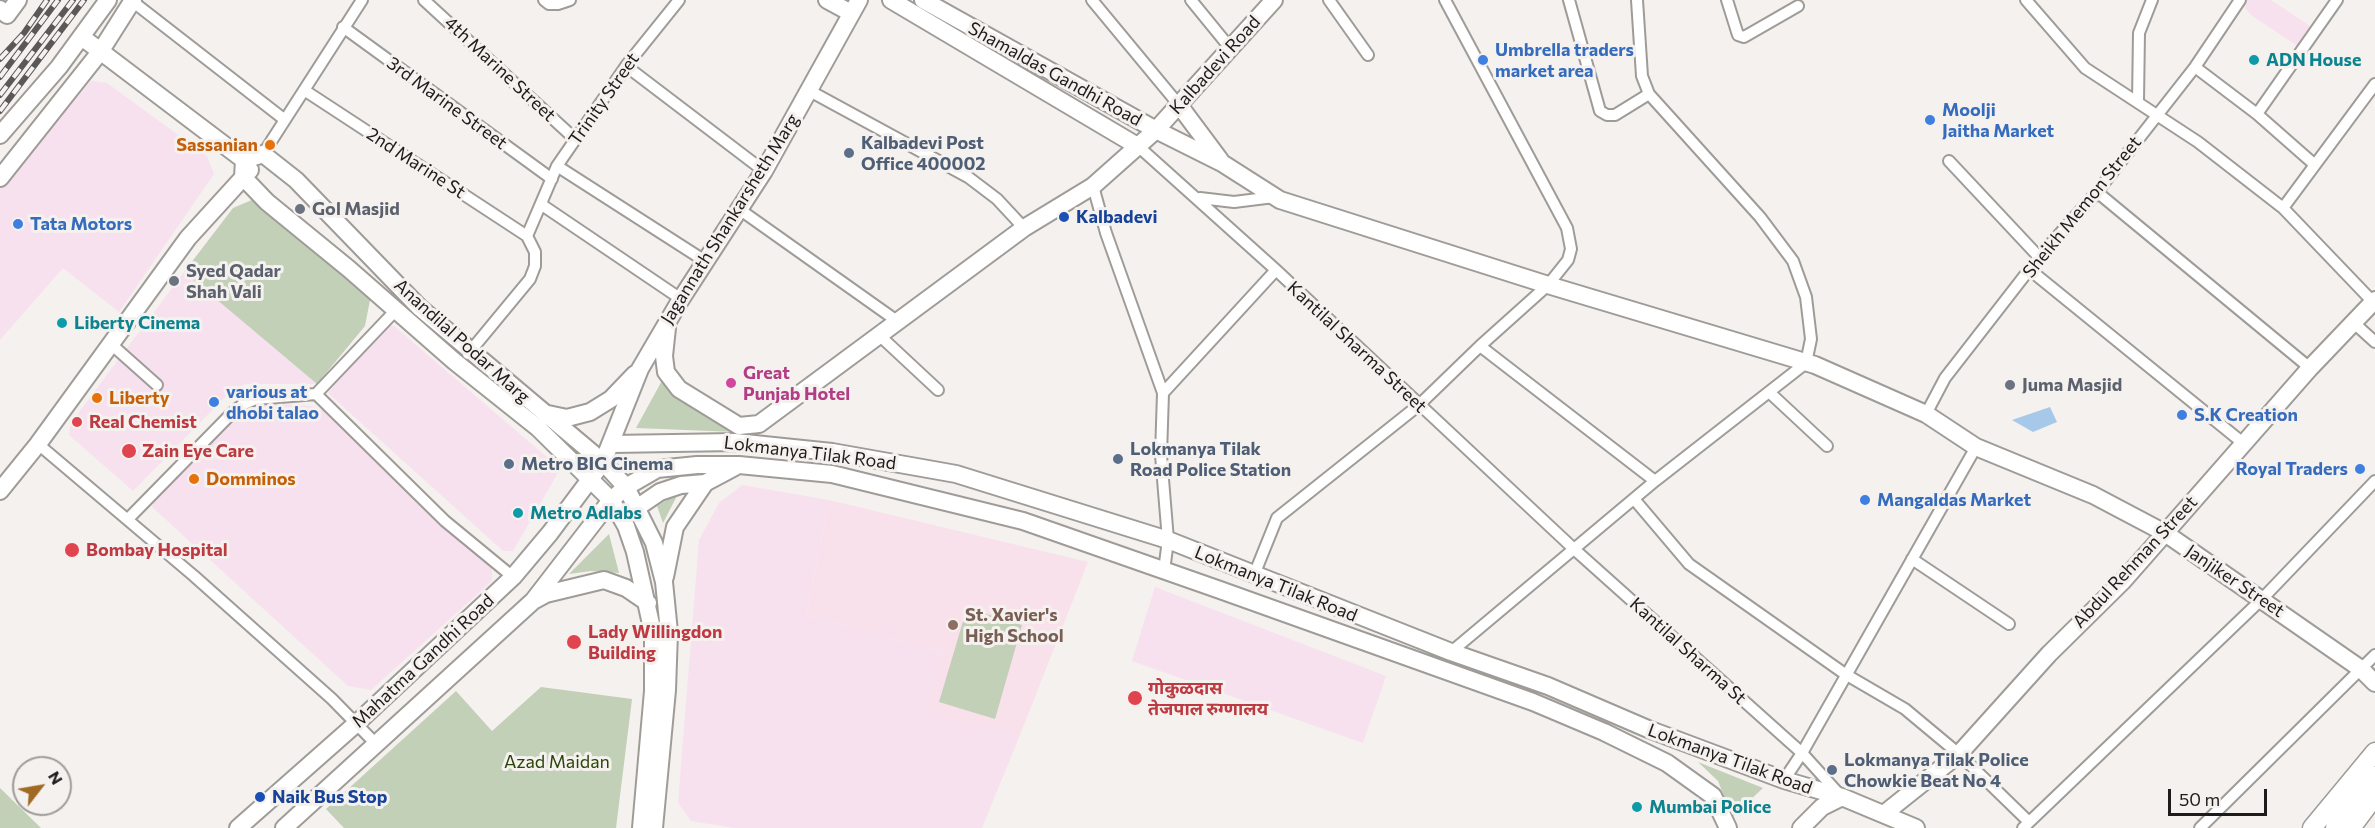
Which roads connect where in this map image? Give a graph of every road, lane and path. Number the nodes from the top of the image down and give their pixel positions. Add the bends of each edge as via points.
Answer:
1 (18, 0) edge
2 (108, 0) edge
3 (362, 0) edge
4 (424, 0) edge
5 (544, 0) edge
6 (570, 0) edge
7 (679, 0) edge
8 (827, 0) edge
9 (891, 0) edge
10 (1092, 0) edge
11 (1191, 0) edge
12 (1329, 0) edge
13 (1445, 0) edge
14 (1569, 0) edge
15 (1637, 0) edge
16 (1727, 0) edge
17 (2026, 0) edge
18 (2152, 0) edge
19 (2240, 0) edge
20 (2337, 0) edge
21 (133, 1) edge
22 (1271, 1) edge
23 (933, 2) edge
24 (1798, 6) dead end
25 (855, 7) edge
26 (3, 12) edge
27 (343, 27) junction
28 (82, 38) junction
29 (1231, 49) junction
30 (100, 52) junction
31 (1368, 55) dead end
32 (626, 66) junction
33 (2195, 67) junction
34 (2375, 84) edge
35 (304, 90) junction
36 (808, 90) junction
37 (1649, 94) junction
38 (2138, 101) junction
39 (1179, 105) junction
40 (2257, 114) junction
41 (2155, 115) junction
42 (285, 120) junction
43 (1156, 130) junction
44 (0, 135) edge
45 (575, 139) junction
46 (1139, 147) junction
47 (263, 154) junction
48 (244, 160) junction
49 (1949, 161) dead end
50 (1222, 163) junction
51 (2315, 165) junction
52 (557, 166) junction
53 (764, 171) junction
54 (0, 177) edge
55 (243, 177) junction
56 (552, 179) junction
57 (1093, 186) junction
58 (2097, 192) junction
59 (1196, 197) junction
60 (1274, 197) junction
61 (542, 205) junction
62 (2283, 208) junction
63 (739, 209) junction
64 (1024, 228) junction
65 (527, 236) junction
66 (2039, 257) junction
67 (705, 261) junction
68 (1276, 270) junction
69 (2030, 270) junction
70 (1548, 285) junction
71 (681, 299) junction
72 (2374, 301) edge
73 (396, 310) junction
74 (668, 321) junction
75 (897, 321) junction
76 (2354, 322) junction
77 (879, 335) junction
78 (2375, 342) edge
79 (111, 344) junction
80 (1480, 346) junction
81 (470, 352) junction
82 (1806, 363) junction
83 (459, 365) junction
84 (2310, 368) junction
85 (640, 369) junction
86 (158, 385) dead end
87 (938, 390) dead end
88 (1768, 392) junction
89 (1163, 393) junction
90 (316, 394) junction
91 (788, 401) junction
92 (1419, 405) junction
93 (544, 414) junction
94 (1926, 414) junction
95 (2243, 443) junction
96 (38, 444) junction
97 (612, 444) junction
98 (759, 444) junction
99 (1827, 446) dead end
100 (1976, 447) junction
101 (603, 462) junction
102 (739, 465) junction
103 (591, 477) junction
104 (1655, 481) junction
105 (2375, 481) edge
106 (705, 483) junction
107 (626, 487) junction
108 (0, 491) edge
109 (1634, 499) junction
110 (611, 500) junction
111 (638, 507) junction
112 (129, 518) junction
113 (2164, 533) junction
114 (1168, 540) junction
115 (1574, 549) junction
116 (1912, 559) junction
117 (1164, 571) junction
118 (1254, 575) junction
119 (513, 577) junction
120 (664, 582) junction
121 (2262, 599) junction
122 (533, 601) junction
123 (648, 603) junction
124 (2009, 624) dead end
125 (1451, 652) junction
126 (2375, 655) edge
127 (2361, 669) junction
128 (1845, 674) junction
129 (2375, 683) edge
130 (358, 722) junction
131 (377, 745) junction
132 (2375, 752) edge
133 (1802, 753) junction
134 (1959, 754) junction
135 (2375, 762) edge
136 (2375, 776) edge
137 (1784, 780) junction
138 (2375, 796) edge
139 (1842, 797) junction
140 (1885, 813) junction
141 (2026, 825) edge
142 (238, 828) edge
143 (284, 828) edge
144 (641, 828) edge
145 (654, 828) edge
146 (1728, 828) edge
147 (1801, 828) edge
148 (1916, 828) edge
149 (2200, 828) edge
150 (2312, 828) edge
151 (2321, 828) edge
152 (2335, 828) edge
153 (2350, 828) edge

1 - 26 main road
2 - 28 main road
3 - 27 street
4 - 45 street, 4th Marine Street
5 - 6 street via 558,4
7 - 32 street, Trinity Street
8 - 25 main road
9 - 46 main road
10 - 39 street
11 - 29 street
12 - 31 street
13 - 70 street via 1566,228 1571,249 1568,260
14 - 37 street via 1600,111 1607,116 1615,115
15 - 37 street via 1642,76
16 - 24 street via 1738,35 1744,37
17 - 38 street via 2085,68
18 - 38 street via 2139,33
19 - 33 street, Sheikh Memon Street
20 - 40 street
21 - 30 main road
21 - 42 street
22 - 29 main road, Kalbadevi Road
23 - 43 main road, Shamaldas Gandhi Road
25 - 36 main road, Jagannath Shankarsheth Marg
27 - 35 street
27 - 56 street, 3rd Marine Street
28 - 30 main road
28 - 44 main road
29 - 39 main road, Kalbadevi Road
30 - 48 main road
30 - 54 main road
32 - 45 street, Trinity Street
32 - 53 street
33 - 40 street
33 - 41 street, Sheikh Memon Street
34 - 51 street
35 - 42 street
35 - 65 street, 2nd Marine St
36 - 53 main road, Jagannath Shankarsheth Marg
36 - 64 street via 968,177 997,199
37 - 82 street via 1760,217 1792,261 1806,297 1811,339
38 - 41 street
39 - 43 main road, Kalbadevi Road
39 - 50 main road
40 - 51 street
41 - 58 street, Sheikh Memon Street
41 - 62 street via 2198,142
42 - 47 street
43 - 46 main road, Kalbadevi Road
43 - 50 main road, Shamaldas Gandhi Road
45 - 52 street, Trinity Street
46 - 57 main road, Kalbadevi Road
46 - 59 street, Kantilal Sharma Street
47 - 48 main road
47 - 55 main road
47 - 81 main road, Anandilal Podar Marg via 296,180 420,308
48 - 55 main road
49 - 66 street
50 - 60 main road, Janjiker Street
51 - 62 street
52 - 56 street, Trinity Street
52 - 67 street
53 - 63 main road, Jagannath Shankarsheth Marg
55 - 73 main road, Anandilal Podar Marg via 267,202
55 - 79 main road via 188,238
56 - 61 street, Trinity Street
57 - 64 main road, Kalbadevi Road
57 - 89 street
58 - 66 street, Sheikh Memon Street
58 - 84 street
59 - 60 street via 1234,202
59 - 68 street, Kantilal Sharma Street
60 - 70 main road, Janjiker Street
61 - 65 street, Trinity Street
61 - 71 street
62 - 72 street
63 - 67 main road, Jagannath Shankarsheth Marg
63 - 75 street
64 - 75 main road, Kalbadevi Road
65 - 81 street via 535,252 530,279
66 - 69 street, Sheikh Memon Street
67 - 71 main road, Jagannath Shankarsheth Marg
68 - 89 street
68 - 92 street, Kantilal Sharma Street
69 - 94 street, Sheikh Memon Street via 1945,378
69 - 95 street
70 - 80 street
70 - 82 main road, Janjiker Street
71 - 74 main road, Jagannath Shankarsheth Marg
72 - 76 main road, Abdul Rehman Street
73 - 83 main road, Anandilal Podar Marg
73 - 90 street
74 - 85 main road, Jagannath Shankarsheth Marg
74 - 91 main road, Kalbadevi Road via 666,372 679,389 739,426 759,424
75 - 77 main road, Kalbadevi Road
76 - 78 street
76 - 84 main road, Abdul Rehman Street
77 - 87 street
77 - 91 main road, Kalbadevi Road
79 - 86 street
79 - 96 main road
80 - 92 street
80 - 104 street
81 - 83 street
81 - 93 main road, Anandilal Podar Marg
82 - 88 street
82 - 94 main road, Janjiker Street
83 - 103 main road, Anandilal Podar Marg via 538,428
84 - 95 main road, Abdul Rehman Street
85 - 93 main road via 611,399 590,412 567,418
85 - 97 main road, Jagannath Shankarsheth Marg
88 - 99 street
88 - 104 street
89 - 114 street via 1161,455
90 - 112 street via 256,399 242,405
90 - 119 street via 445,521
91 - 98 main road
92 - 115 street, Kantilal Sharma Street
92 - 118 street via 1276,518
93 - 101 main road, Anandilal Podar Marg
94 - 100 main road, Janjiker Street
95 - 113 main road, Abdul Rehman Street
96 - 108 main road
96 - 112 street
97 - 98 main road, Lokmanya Tilak Road
97 - 101 main road, Jagannath Shankarsheth Marg
98 - 102 main road
98 - 114 main road, Lokmanya Tilak Road via 832,452 956,474
100 - 113 main road, Janjiker Street via 2093,495
100 - 116 street
101 - 103 main road, Mahatma Gandhi Road
101 - 107 main road, Anandilal Podar Marg
102 - 106 main road
102 - 107 main road, Lokmanya Tilak Road via 657,469
102 - 117 main road, Lokmanya Tilak Road via 832,474 1012,518
103 - 110 main road, Anandilal Podar Marg
103 - 119 main road, Mahatma Gandhi Road
104 - 109 street
105 - 121 street
106 - 111 main road via 660,492
106 - 120 main road via 675,527
107 - 110 main road, Lokmanya Tilak Road
107 - 111 main road, Anandilal Podar Marg
109 - 115 street
109 - 128 street via 1689,564
110 - 122 main road, Lokmanya Tilak Road
110 - 123 main road, Anandilal Podar Marg via 626,526
111 - 120 main road, Anandilal Podar Marg via 654,543
112 - 130 street
113 - 121 main road, Janjiker Street
113 - 134 main road, Abdul Rehman Street
114 - 117 street
114 - 118 main road, Lokmanya Tilak Road
115 - 125 street
115 - 133 street, Kantilal Sharma St
116 - 124 street
116 - 128 street
117 - 146 main road, Lokmanya Tilak Road via 1533,702 1605,732 1667,763 1713,796
118 - 125 main road, Lokmanya Tilak Road
119 - 130 main road, Mahatma Gandhi Road
120 - 145 main road via 669,632 667,690
121 - 127 main road, Janjiker Street
121 - 141 street
122 - 123 main road via 546,594 604,580 626,588
122 - 131 main road
123 - 144 main road, Anandilal Podar Marg via 653,633 653,691
125 - 137 main road, Lokmanya Tilak Road via 1548,686 1637,725
126 - 127 street
127 - 129 main road, Janjiker Street
127 - 149 street
128 - 133 street
128 - 134 street via 1905,709
130 - 131 street
130 - 142 main road, Mahatma Gandhi Road
131 - 143 main road
132 - 150 main road
133 - 137 street
133 - 139 street, Kantilal Sharma St
134 - 140 main road, Abdul Rehman Street
134 - 141 street
135 - 151 main road
136 - 152 main road
137 - 139 main road, Lokmanya Tilak Road
138 - 153 main road
139 - 140 main road, Lokmanya Tilak Road
139 - 147 main road via 1822,807
140 - 148 main road, Lokmanya Tilak Road

